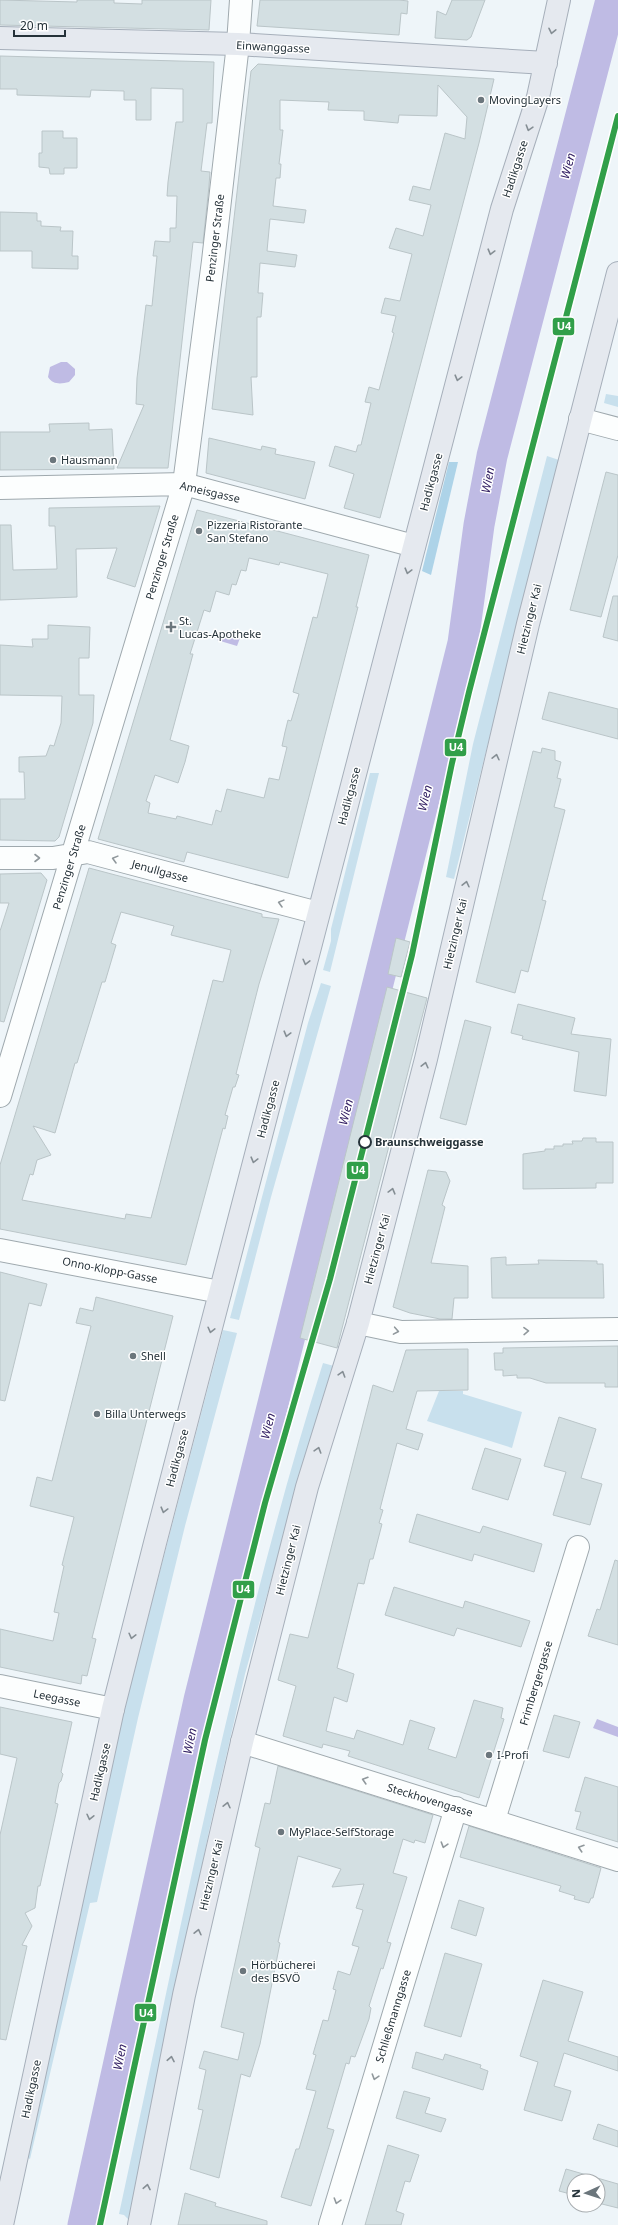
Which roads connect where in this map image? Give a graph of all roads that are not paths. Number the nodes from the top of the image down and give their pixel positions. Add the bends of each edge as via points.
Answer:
1 (241, 0) edge
2 (559, 0) edge
3 (0, 38) edge
4 (238, 44) junction
5 (546, 63) junction
6 (618, 273) edge
7 (580, 419) junction
8 (618, 428) edge
9 (184, 484) junction
10 (0, 488) edge
11 (414, 546) junction
12 (74, 854) junction
13 (0, 858) edge
14 (318, 913) junction
15 (7, 1048) edge
16 (0, 1096) edge
17 (0, 1250) edge
18 (220, 1292) junction
19 (358, 1323) junction
20 (618, 1329) edge
21 (578, 1547) dead end
22 (0, 1686) edge
23 (114, 1709) junction
24 (242, 1742) junction
25 (456, 1808) junction
26 (494, 1820) junction
27 (618, 1860) edge
28 (3, 2214) edge
29 (139, 2225) edge
30 (330, 2225) edge

1 - 4 street, Penzinger Straße
2 -> 5 main road, Hadikgasse
3 - 4 main road, Einwanggasse
4 - 5 main road, Einwanggasse
4 - 9 street, Penzinger Straße
5 -> 11 main road, Hadikgasse via 530,126 502,209
6 - 7 main road, Hietzinger Kai
7 - 8 street
19 -> 7 main road, Hietzinger Kai via 426,1059 503,729
9 - 10 street, Ameisgasse
9 - 11 street, Ameisgasse
9 - 12 street, Penzinger Straße
11 -> 14 main road, Hadikgasse
13 -> 12 street, Jenullgasse via 53,858
14 -> 12 street, Jenullgasse via 88,852
12 - 15 street, Penzinger Straße
14 -> 18 main road, Hadikgasse
15 - 16 street, Penzinger Straße
17 - 18 street, Onno-Klopp-Gasse
18 -> 23 main road, Hadikgasse
19 -> 20 street via 401,1332
24 -> 19 main road, Hietzinger Kai via 307,1487
21 - 26 street, Frimbergergasse
22 - 23 street, Leegasse
23 -> 28 main road, Hadikgasse
25 -> 24 street, Steckhovengasse
29 -> 24 main road, Hietzinger Kai via 184,1995
25 - 26 street, Steckhovengasse
25 -> 30 street, Schließmanngasse
27 -> 26 street, Steckhovengasse

